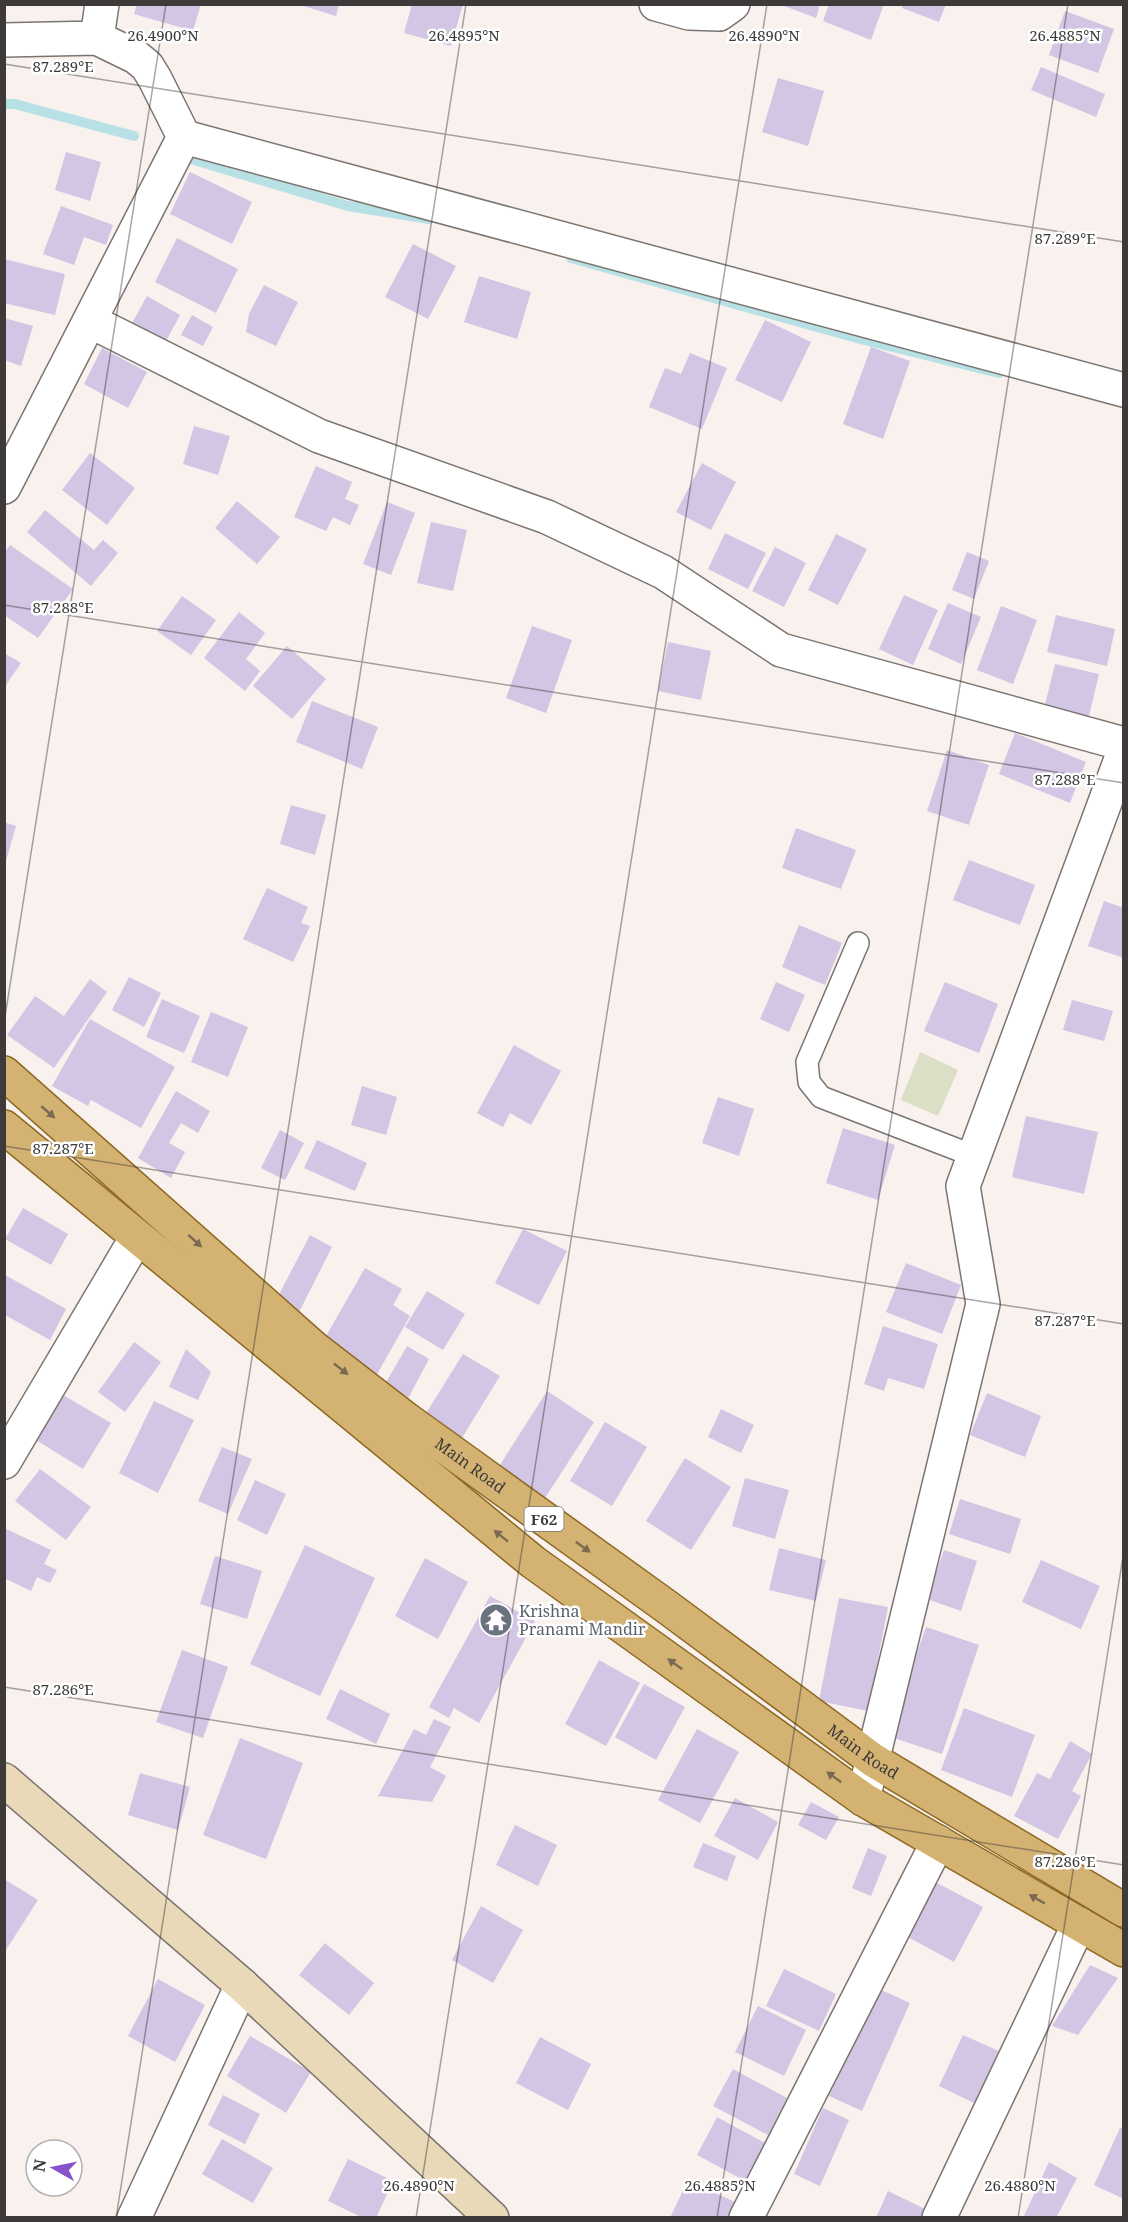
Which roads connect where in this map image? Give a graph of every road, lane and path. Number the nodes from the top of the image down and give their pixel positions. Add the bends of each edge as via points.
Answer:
1 (102, 4) edge
2 (656, 4) edge
3 (733, 4) edge
4 (97, 38) junction
5 (4, 40) edge
6 (184, 137) junction
7 (90, 321) junction
8 (1124, 390) edge
9 (4, 487) edge
10 (1124, 744) edge
11 (1124, 751) edge
12 (858, 943) dead end
13 (4, 1073) edge
14 (4, 1128) edge
15 (974, 1156) junction
16 (136, 1237) junction
17 (4, 1462) edge
18 (873, 1760) junction
19 (4, 1780) edge
20 (863, 1799) junction
21 (938, 1842) junction
22 (1124, 1910) edge
23 (1079, 1924) junction
24 (1124, 1950) edge
25 (242, 1985) junction
26 (480, 2213) edge
27 (134, 2217) edge
28 (746, 2217) edge
29 (939, 2217) edge

1 - 4 street
2 - 3 street via 689,13 719,14
4 - 5 street
4 - 6 street via 147,66
6 - 7 street
6 - 8 street
7 - 9 street
7 - 10 street via 319,436 548,517 663,572 781,650
11 - 15 street
12 - 15 lane via 807,1062 809,1082 821,1097
13 -> 18 main road, Main Road / F62 via 314,1348
14 - 16 main road, Main Road / F62
15 - 18 street via 963,1186 983,1304
16 - 17 street
20 -> 16 main road, Main Road / F62 via 533,1562
18 - 20 street
18 - 22 main road, Main Road / F62
19 - 25 street
20 - 21 main road, Main Road / F62
23 -> 21 main road, Main Road / F62
21 - 28 street
23 - 24 main road, Main Road / F62
23 - 29 street
25 - 26 street
25 - 27 street

